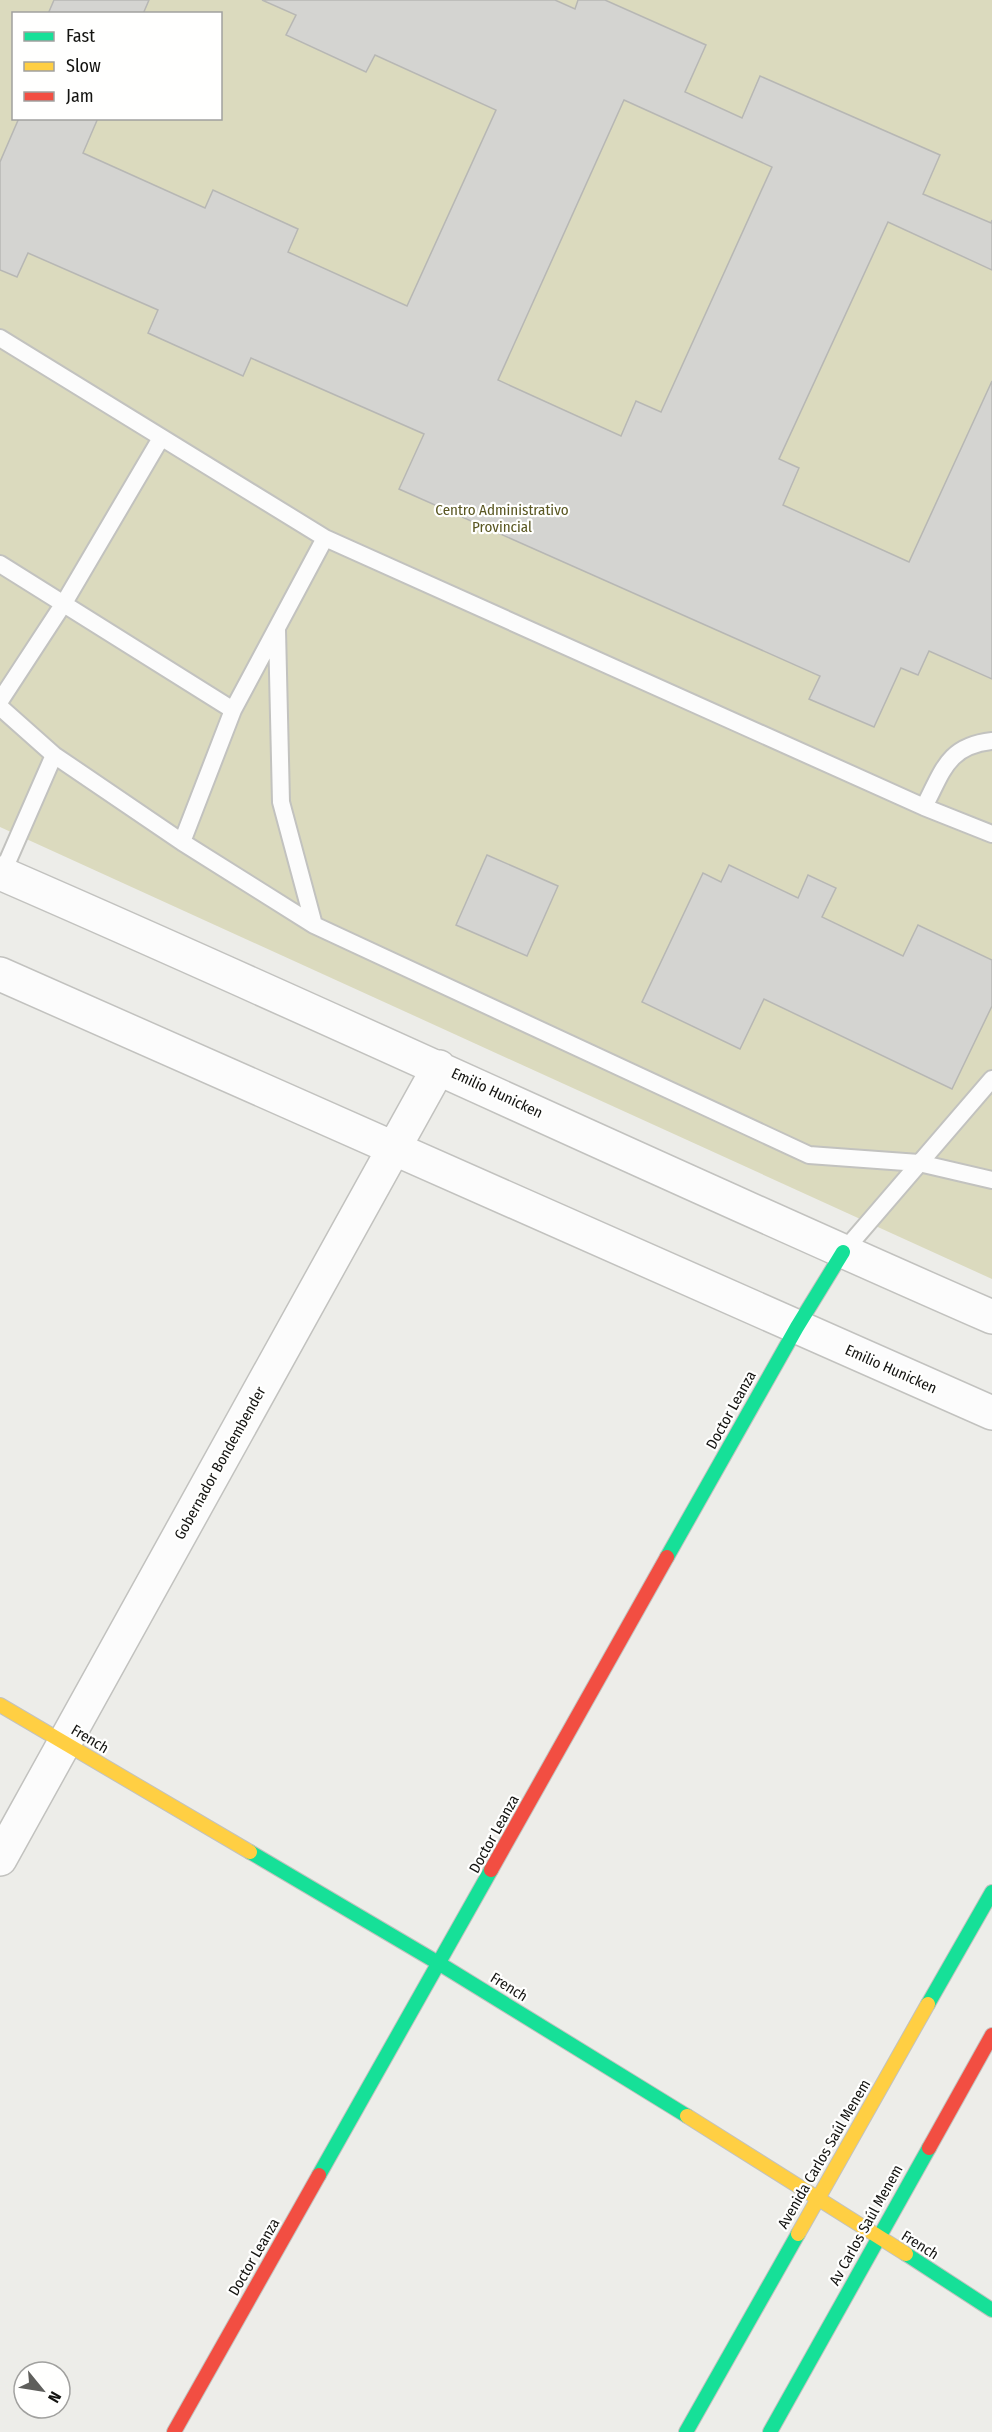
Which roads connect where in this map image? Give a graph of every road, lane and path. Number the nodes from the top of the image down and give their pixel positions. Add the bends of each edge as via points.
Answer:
1 (0, 338) edge
2 (161, 438) junction
3 (325, 538) junction
4 (0, 564) edge
5 (64, 603) junction
6 (277, 630) junction
7 (0, 701) edge
8 (0, 707) edge
9 (233, 710) junction
10 (992, 741) edge
11 (54, 755) junction
12 (924, 807) junction
13 (992, 834) edge
14 (182, 842) junction
15 (1, 875) edge
16 (314, 925) junction
17 (0, 974) edge
18 (439, 1067) junction
19 (992, 1079) edge
20 (394, 1147) junction
21 (919, 1163) junction
22 (992, 1180) edge
23 (843, 1252) junction
24 (992, 1317) edge
25 (796, 1327) junction
26 (992, 1413) edge
27 (0, 1705) edge
28 (65, 1743) junction
29 (0, 1859) edge
30 (992, 1892) edge
31 (440, 1964) junction
32 (992, 2034) edge
33 (818, 2196) junction
34 (878, 2238) junction
35 (992, 2310) edge
36 (174, 2432) edge
37 (686, 2432) edge
38 (770, 2432) edge

1 - 2 lane
2 - 3 lane
2 - 5 lane
3 - 6 lane
3 - 12 lane
4 - 5 lane
5 - 7 lane
5 - 9 lane
6 - 9 lane
6 - 16 lane via 281,801
8 - 11 lane
9 - 14 lane
10 - 12 lane via 970,744 951,757
11 - 14 lane
11 - 15 lane
12 - 13 lane
14 - 16 lane
15 - 18 street, Emilio Hunicken
16 - 21 lane via 809,1155
17 - 20 street, Emilio Hunicken
18 - 20 street, Gobernador Bondembender
18 - 23 street, Emilio Hunicken
19 - 21 lane
20 - 25 street, Emilio Hunicken
20 - 28 street, Gobernador Bondembender
21 - 22 lane
21 - 23 lane
23 - 24 street, Emilio Hunicken
23 - 25 street, Doctor Leanza
25 - 26 street, Emilio Hunicken
25 - 31 street, Doctor Leanza
27 - 28 street, French
28 - 29 street, Gobernador Bondembender
28 - 31 street, French
30 - 33 street, Avenida Carlos Saúl Menem
31 - 33 street, French
31 - 36 street, Doctor Leanza
32 - 34 street, Av Carlos Saúl Menem
33 - 34 street, French
33 - 37 street, Avenida Carlos Saúl Menem
34 - 35 street, French
34 - 38 street, Av Carlos Saúl Menem

